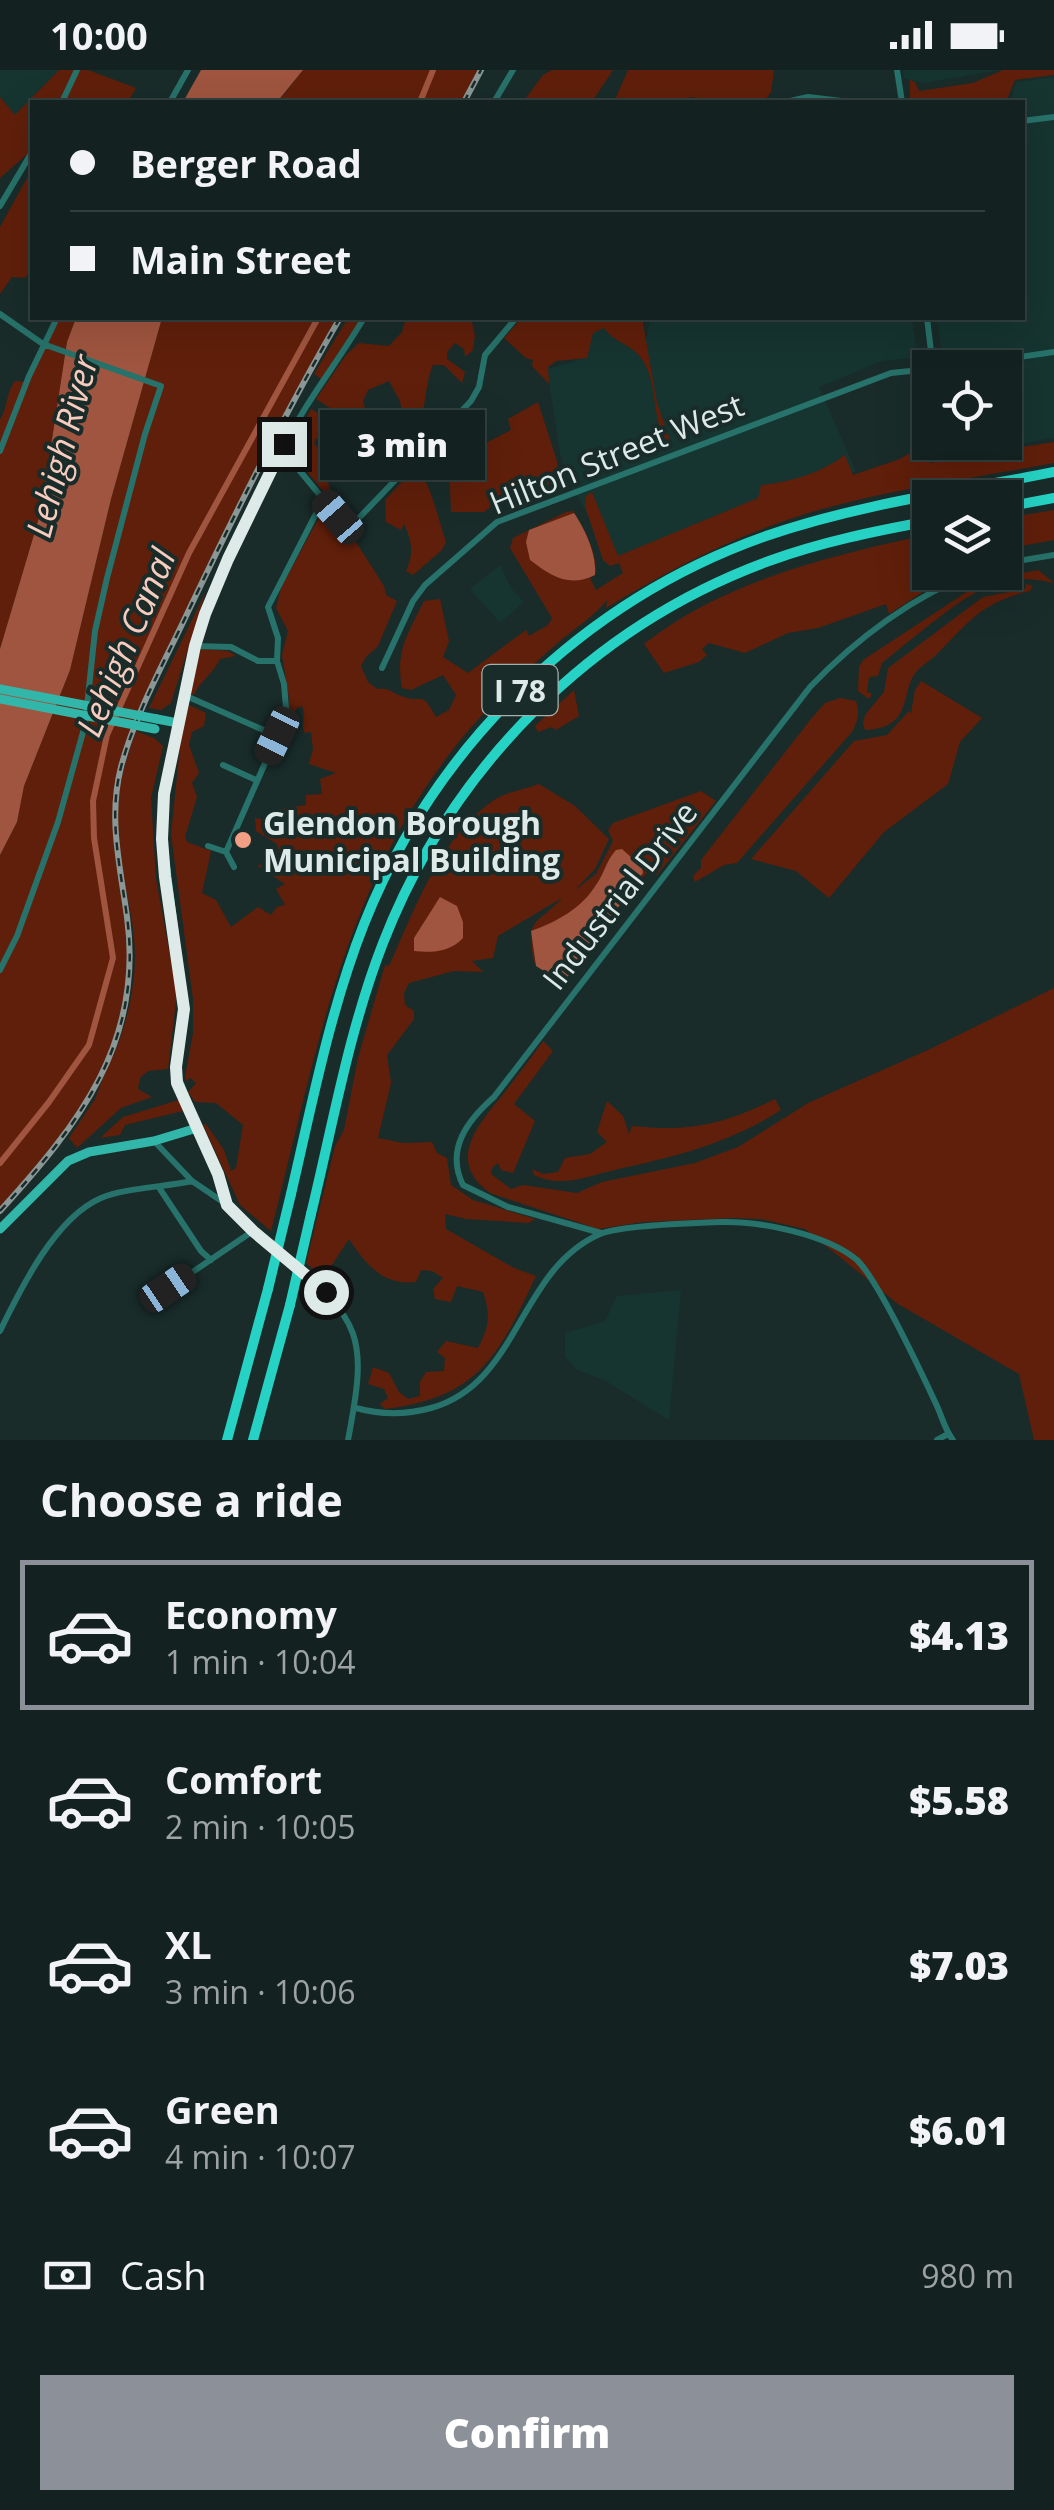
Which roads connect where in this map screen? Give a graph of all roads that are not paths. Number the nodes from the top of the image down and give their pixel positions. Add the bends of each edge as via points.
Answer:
1 (77, 70) edge
2 (188, 70) edge
3 (514, 70) edge
4 (897, 70) edge
5 (63, 100) edge
6 (171, 100) edge
7 (495, 100) edge
8 (793, 100) edge
9 (836, 100) edge
10 (902, 100) edge
11 (1054, 116) edge
12 (1025, 121) edge
13 (30, 155) edge
14 (0, 206) edge
15 (0, 314) edge
16 (56, 320) edge
17 (363, 320) edge
18 (514, 320) edge
19 (927, 320) edge
20 (43, 344) junction
21 (930, 350) edge
22 (1054, 352) edge
23 (1022, 357) edge
24 (912, 370) edge
25 (284, 444) junction
26 (0, 452) edge
27 (1054, 472) edge
28 (1054, 498) edge
29 (323, 500) junction
30 (1022, 504) edge
31 (912, 525) edge
32 (1054, 556) edge
33 (1022, 561) edge
34 (937, 590) edge
35 (195, 646) junction
36 (277, 661) junction
37 (382, 668) dead end
38 (0, 690) edge
39 (184, 695) junction
40 (0, 699) edge
41 (156, 724) junction
42 (178, 728) junction
43 (277, 736) junction
44 (223, 765) dead end
45 (256, 780) junction
46 (208, 846) dead end
47 (226, 852) junction
48 (234, 867) dead end
49 (0, 970) edge
50 (197, 1128) junction
51 (154, 1141) junction
52 (192, 1181) junction
53 (160, 1189) junction
54 (227, 1205) junction
55 (0, 1229) edge
56 (253, 1231) junction
57 (601, 1233) junction
58 (211, 1260) junction
59 (168, 1288) dead end
60 (0, 1331) edge
61 (356, 1408) junction
62 (950, 1437) edge
63 (227, 1440) edge
64 (253, 1440) edge
65 (348, 1440) edge
66 (937, 1440) edge

1 - 5 street
2 - 6 street
3 - 7 street
4 - 10 street
8 - 9 street
11 - 12 street
13 - 14 street
15 - 20 street
16 - 20 street
17 - 25 street
18 - 29 street via 485,355 471,402 358,518 342,520
19 - 21 street
20 - 26 street
20 - 49 street via 161,386 103,596 85,725 58,822
22 - 23 street
24 - 37 street, Hilton Street West via 502,518 425,586
25 - 29 street
25 - 35 street via 213,590
27 - 63 highway, I 78, bridge via 830,516 733,549 620,608 521,689 476,738 406,838 359,936
28 - 30 highway
29 - 36 street via 268,607
31 - 64 highway, I 78, bridge via 813,546 688,598 611,644 524,719 481,770 430,844 390,926 359,1016
32 - 33 street
34 - 57 street, Industrial Drive via 848,651 810,687 464,1128 457,1166 463,1185 508,1208
35 - 36 street via 232,647 258,661
35 - 39 street
36 - 43 street via 286,708
38 - 41 main road, bridge
39 - 42 street
39 - 43 street
40 - 41 main road, bridge
41 - 42 main road
42 - 50 main road via 162,839 184,1009 176,1075
43 - 45 street
44 - 45 street
45 - 47 street
46 - 47 street
47 - 48 street
50 - 51 main road
50 - 54 street
51 - 52 street
51 - 55 main road via 68,1161
52 - 53 street
52 - 54 street
53 - 58 street
53 - 60 street via 89,1204 34,1264
54 - 56 street
56 - 58 street
56 - 61 street via 338,1305 350,1324 358,1351
57 - 61 street via 547,1277 505,1352 474,1386 416,1412
57 - 62 street via 738,1222 765,1224 842,1250 872,1280
58 - 59 street
61 - 65 street
62 - 66 street

